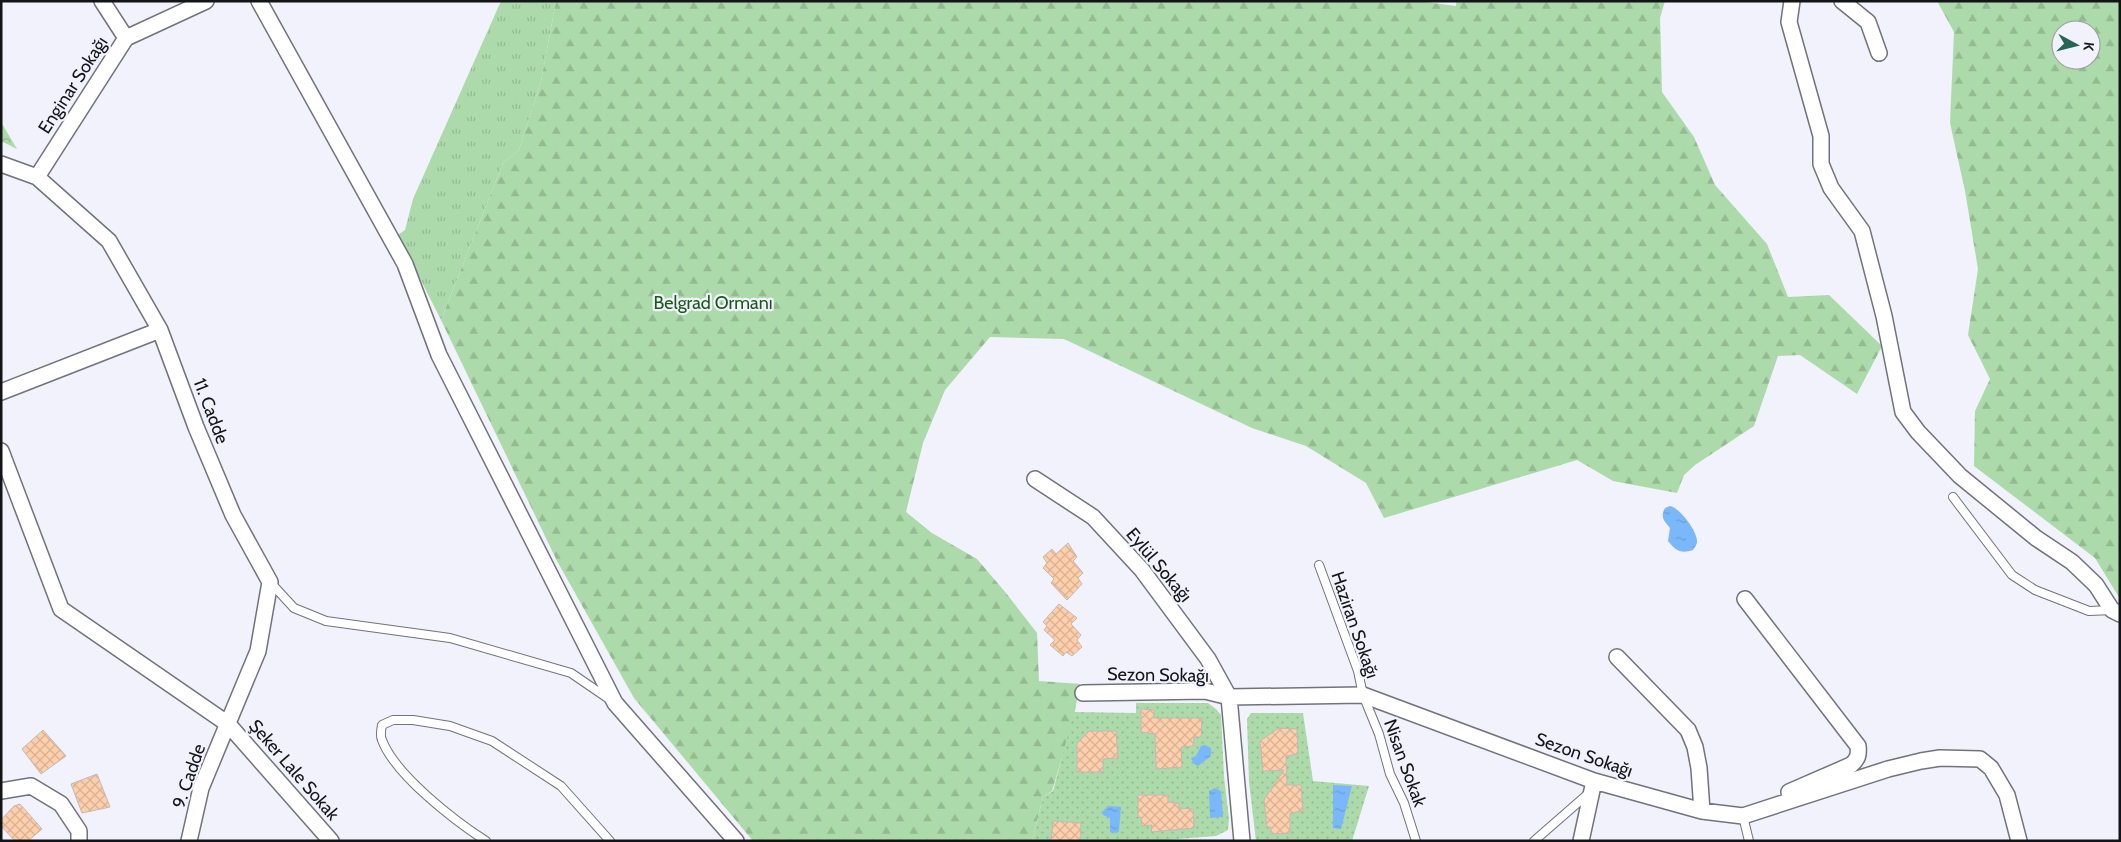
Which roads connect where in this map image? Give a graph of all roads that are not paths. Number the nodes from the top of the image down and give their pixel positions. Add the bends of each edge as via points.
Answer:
1 (102, 1) edge
2 (206, 1) edge
3 (259, 1) edge
4 (1792, 1) edge
5 (1842, 1) edge
6 (126, 38) junction
7 (1879, 53) dead end
8 (1, 164) edge
9 (37, 177) junction
10 (160, 330) junction
11 (1, 392) edge
12 (1, 451) edge
13 (1035, 479) dead end
14 (1953, 497) dead end
15 (1319, 565) dead end
16 (270, 582) junction
17 (1745, 599) dead end
18 (2116, 612) edge
19 (1617, 657) dead end
20 (1083, 693) dead end
21 (1363, 696) junction
22 (1229, 697) junction
23 (615, 703) junction
24 (228, 724) junction
25 (1592, 786) junction
26 (1, 790) edge
27 (1701, 807) junction
28 (1743, 816) junction
29 (79, 841) edge
30 (189, 841) edge
31 (332, 841) edge
32 (486, 841) edge
33 (610, 841) edge
34 (736, 841) edge
35 (1242, 841) edge
36 (1416, 841) edge
37 (1534, 841) edge
38 (1581, 841) edge
39 (1749, 841) edge
40 (2019, 841) edge

1 - 6 street
2 - 6 street, Enginar Sokağı
3 - 23 street via 405,264 439,355
4 - 18 street via 1789,22 1820,136 1821,164 1831,188 1862,231 1884,316 1903,412 1960,476 2036,538 2072,562 2096,585
5 - 7 street via 1868,22
6 - 9 street, Enginar Sokağı
8 - 9 street, 11. Cadde
9 - 10 street, 11. Cadde via 109,241
10 - 11 street
10 - 16 street, 11. Cadde via 233,515
12 - 24 street, Şeker Lale Sokak via 60,609
13 - 22 street, Eylül Sokağı via 1093,517 1142,570 1208,659
14 - 18 lane via 2012,575 2035,590 2089,611
15 - 21 lane, Haziran Sokağı via 1358,671
16 - 23 lane via 294,608 326,621 450,638 571,673
16 - 24 street via 258,651
17 - 27 street via 1858,746 1859,754 1851,765 1762,804 1729,809
19 - 27 street via 1688,730 1696,747
20 - 22 street, Sezon Sokağı via 1205,691
21 - 22 street, Sezon Sokağı
21 - 25 street, Sezon Sokağı
21 - 36 lane, Nisan Sokak via 1380,734 1390,774 1404,803
22 - 35 street
23 - 34 street
24 - 30 street, 9. Cadde via 201,788
24 - 31 street, Şeker Lale Sokak
25 - 27 street, Sezon Sokağı
25 - 37 lane
25 - 38 street
26 - 29 street via 30,786 62,804 79,831
27 - 28 street, Sezon Sokağı
28 - 39 lane
28 - 40 street, Sezon Sokağı via 1921,760 1980,759 1991,768 2007,795
32 - 33 lane via 462,826 407,776 381,738 382,725 393,720 413,720 450,726 492,741 562,786

